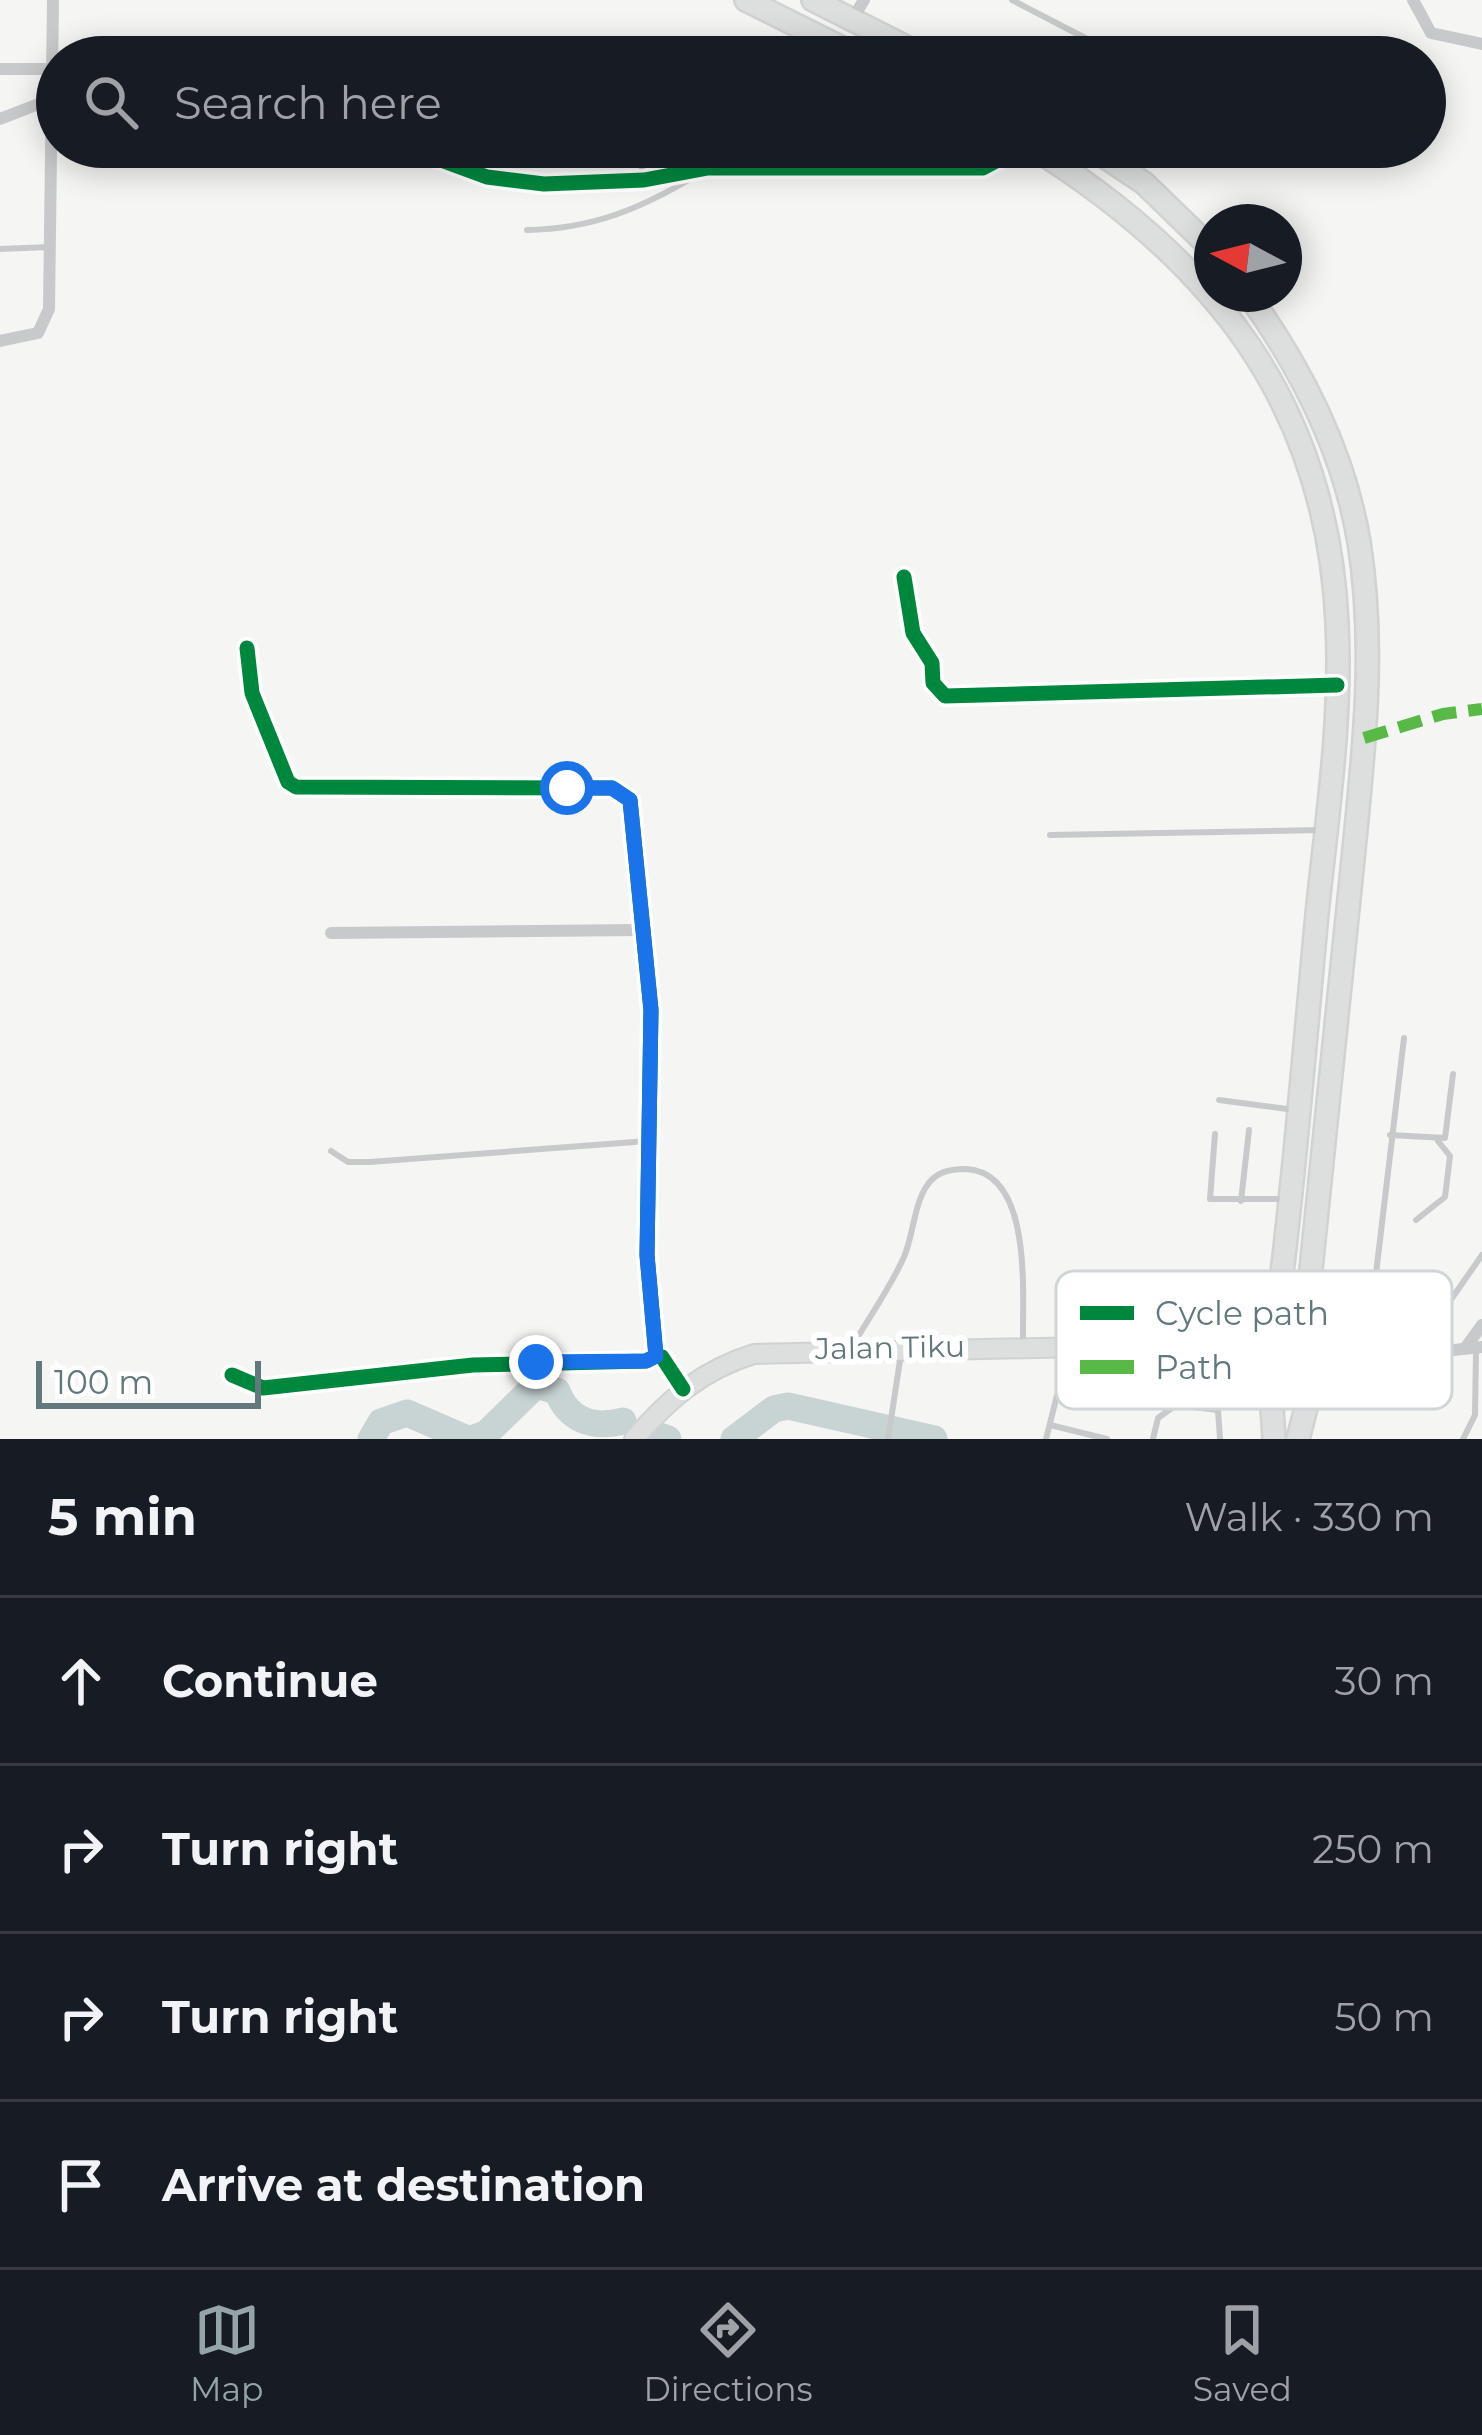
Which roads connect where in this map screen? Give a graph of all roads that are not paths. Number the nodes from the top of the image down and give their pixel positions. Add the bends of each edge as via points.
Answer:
1 (53, 0) edge
2 (746, 0) edge
3 (813, 0) edge
4 (1012, 0) edge
5 (1414, 0) edge
6 (858, 10) edge
7 (54, 36) edge
8 (818, 36) edge
9 (896, 36) edge
10 (1081, 36) edge
11 (1445, 36) edge
12 (1446, 36) edge
13 (1482, 44) edge
14 (0, 69) edge
15 (36, 69) edge
16 (36, 105) edge
17 (0, 119) edge
18 (54, 168) edge
19 (470, 168) edge
20 (642, 168) edge
21 (983, 168) edge
22 (1062, 168) edge
23 (1122, 168) edge
24 (708, 169) junction
25 (644, 180) junction
26 (527, 230) dead end
27 (1194, 232) edge
28 (53, 247) junction
29 (0, 249) edge
30 (1259, 312) edge
31 (0, 341) edge
32 (904, 577) dead end
33 (247, 648) dead end
34 (1337, 685) junction
35 (1325, 830) junction
36 (1051, 835) dead end
37 (640, 930) junction
38 (331, 933) dead end
39 (1404, 1038) dead end
40 (1454, 1074) dead end
41 (1219, 1100) dead end
42 (1298, 1111) junction
43 (1249, 1130) dead end
44 (1215, 1134) dead end
45 (1390, 1135) junction
46 (652, 1141) junction
47 (1438, 1142) junction
48 (331, 1150) dead end
49 (1290, 1198) junction
50 (1241, 1201) junction
51 (1415, 1220) dead end
52 (1482, 1256) edge
53 (1280, 1271) edge
54 (1311, 1271) edge
55 (1378, 1271) edge
56 (1452, 1298) edge
57 (1482, 1325) edge
58 (1056, 1345) edge
59 (1023, 1346) junction
60 (1474, 1347) edge
61 (851, 1348) junction
62 (902, 1348) junction
63 (656, 1356) junction
64 (232, 1375) dead end
65 (683, 1389) junction
66 (1056, 1401) edge
67 (1171, 1409) edge
68 (1213, 1409) edge
69 (1271, 1409) edge
70 (1307, 1409) edge
71 (1050, 1425) junction
72 (634, 1439) edge
73 (888, 1439) edge
74 (1046, 1439) edge
75 (1107, 1439) edge
76 (1153, 1439) edge
77 (1220, 1439) edge
78 (1274, 1439) edge
79 (1298, 1439) edge
80 (1463, 1439) edge

1 - 7 street
2 - 8 highway
3 - 6 highway
4 - 10 lane
5 - 11 street via 1431,33
6 - 9 highway
12 - 13 street
14 - 15 street
16 - 17 street
18 - 28 street
19 - 25 street via 514,182
20 - 25 lane
21 - 24 street
22 - 34 highway via 1155,234 1249,344 1306,459 1322,516
23 - 27 highway
24 - 25 street
24 - 26 lane via 612,219
28 - 29 lane
28 - 31 street via 46,322 27,338
30 - 54 highway via 1306,385 1333,448 1359,542 1367,620 1364,738
32 - 34 street via 913,633 945,695
33 - 37 street via 251,693 296,788 612,788 630,800
34 - 35 highway
35 - 36 lane
35 - 42 highway
37 - 38 street
37 - 46 street via 651,1010
39 - 45 lane
40 - 47 lane via 1449,1132
41 - 42 lane
42 - 49 highway
43 - 50 lane
44 - 50 lane via 1210,1199
45 - 47 lane
45 - 55 lane
46 - 48 lane via 370,1162 348,1162
46 - 63 street via 647,1255
47 - 51 lane via 1450,1156 1445,1197
49 - 50 lane
49 - 53 highway
52 - 56 lane
57 - 60 street
58 - 59 main road, Jalan Tiku
59 - 61 lane via 1022,1269 1009,1196 986,1174 948,1170 928,1184 903,1259
59 - 62 main road, Jalan Tiku
60 - 80 lane via 1475,1415
61 - 62 main road, Jalan Tiku
61 - 65 main road, Jalan Tiku via 754,1354
62 - 73 lane
63 - 64 street via 262,1388
63 - 65 street
65 - 72 main road, Jalan Tiku
66 - 71 lane
67 - 76 lane
68 - 77 lane
69 - 78 highway
70 - 79 highway
71 - 74 lane
71 - 75 lane

